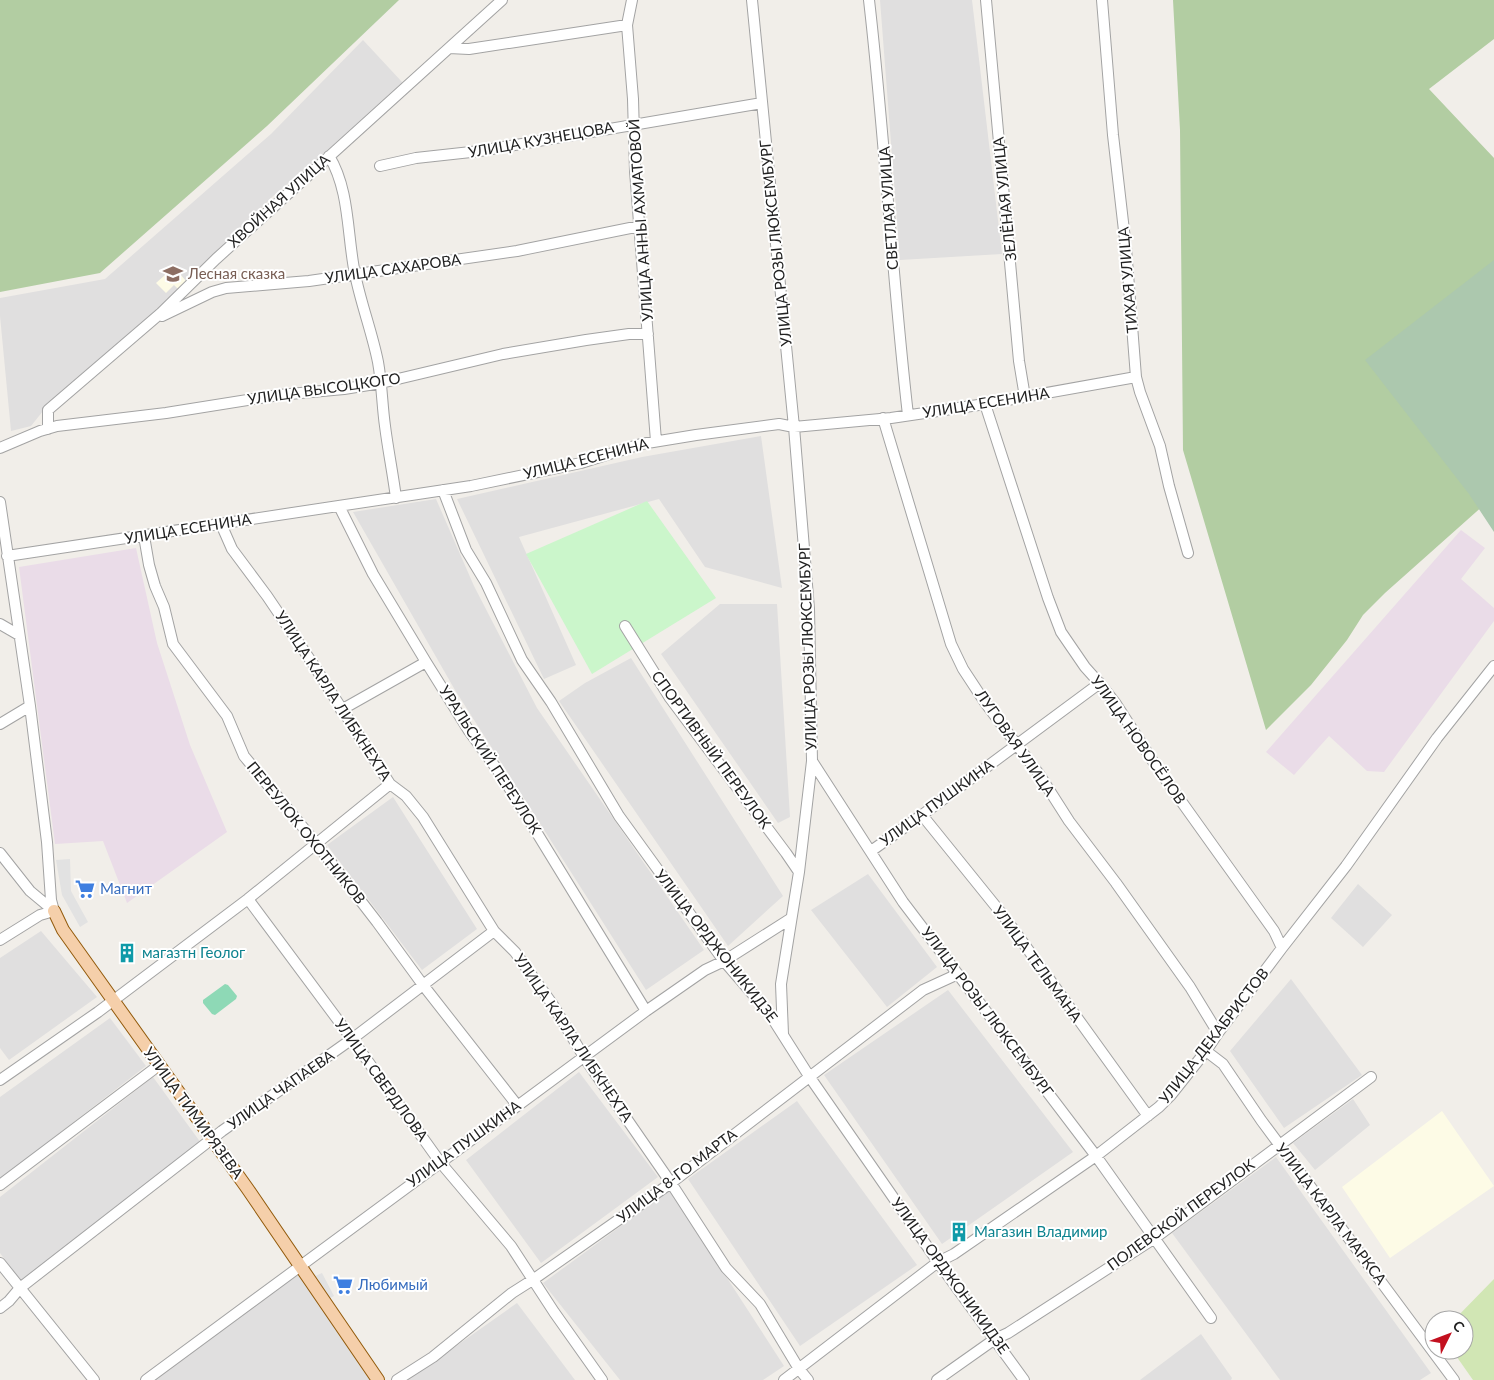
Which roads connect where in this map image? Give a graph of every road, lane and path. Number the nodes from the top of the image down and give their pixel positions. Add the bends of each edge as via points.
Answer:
1 (502, 0) edge
2 (632, 0) edge
3 (752, 0) edge
4 (870, 0) edge
5 (986, 0) edge
6 (1102, 0) edge
7 (627, 26) junction
8 (449, 48) junction
9 (762, 103) junction
10 (634, 124) junction
11 (329, 156) junction
12 (380, 166) dead end
13 (640, 226) junction
14 (355, 274) junction
15 (152, 321) junction
16 (648, 334) junction
17 (1136, 377) junction
18 (381, 383) junction
19 (1025, 397) junction
20 (985, 404) junction
21 (908, 415) junction
22 (884, 418) junction
23 (794, 427) junction
24 (48, 429) junction
25 (656, 441) junction
26 (0, 448) edge
27 (443, 490) junction
28 (396, 498) junction
29 (0, 502) edge
30 (339, 506) junction
31 (221, 524) junction
32 (144, 536) junction
33 (1188, 553) dead end
34 (7, 556) junction
35 (0, 624) edge
36 (625, 626) dead end
37 (19, 635) junction
38 (426, 662) junction
39 (1494, 666) edge
40 (1100, 683) junction
41 (30, 706) junction
42 (341, 710) junction
43 (0, 724) edge
44 (1017, 745) junction
45 (812, 761) junction
46 (390, 784) junction
47 (922, 815) junction
48 (316, 843) junction
49 (871, 851) junction
50 (0, 853) edge
51 (799, 872) junction
52 (248, 899) junction
53 (54, 911) junction
54 (790, 919) junction
55 (494, 931) junction
56 (0, 940) edge
57 (1282, 948) junction
58 (724, 961) junction
59 (958, 974) junction
60 (423, 985) junction
61 (112, 1000) junction
62 (646, 1011) junction
63 (1218, 1032) junction
64 (782, 1034) junction
65 (352, 1039) junction
66 (1206, 1051) junction
67 (584, 1057) junction
68 (158, 1066) junction
69 (809, 1076) junction
70 (1371, 1076) dead end
71 (0, 1080) edge
72 (517, 1105) junction
73 (1148, 1116) junction
74 (212, 1140) junction
75 (1279, 1144) junction
76 (1096, 1156) junction
77 (440, 1162) junction
78 (671, 1183) junction
79 (0, 1185) edge
80 (1155, 1238) junction
81 (938, 1262) junction
82 (0, 1263) edge
83 (301, 1266) junction
84 (534, 1280) junction
85 (20, 1288) junction
86 (0, 1308) edge
87 (1211, 1318) dead end
88 (995, 1339) junction
89 (799, 1368) junction
90 (94, 1380) edge
91 (146, 1380) edge
92 (378, 1380) edge
93 (397, 1380) edge
94 (602, 1380) edge
95 (784, 1380) edge
96 (808, 1380) edge
97 (937, 1380) edge
98 (1024, 1380) edge
99 (1454, 1380) edge

1 - 8 street, ХВОЙНАЯ УЛИЦА
2 - 7 street, УЛИЦА АННЫ АХМАТОВОЙ
3 - 9 street, УЛИЦА РОЗЫ ЛЮКСЕМБУРГ
4 - 21 street, СВЕТЛАЯ УЛИЦА
5 - 19 street, ЗЕЛЁНАЯ УЛИЦА
6 - 17 street, ТИХАЯ УЛИЦА
7 - 8 street via 469,49
7 - 10 street, УЛИЦА АННЫ АХМАТОВОЙ
8 - 11 street, ХВОЙНАЯ УЛИЦА
9 - 10 street, УЛИЦА КУЗНЕЦОВА
9 - 23 street, УЛИЦА РОЗЫ ЛЮКСЕМБУРГ
10 - 12 street, УЛИЦА КУЗНЕЦОВА
10 - 13 street, УЛИЦА АННЫ АХМАТОВОЙ
11 - 14 street via 338,170
11 - 15 street, ХВОЙНАЯ УЛИЦА
13 - 14 street, УЛИЦА САХАРОВА via 517,251
13 - 16 street, УЛИЦА АННЫ АХМАТОВОЙ
14 - 15 street, УЛИЦА САХАРОВА via 226,288
14 - 18 street
15 - 24 street, ХВОЙНАЯ УЛИЦА via 48,410
16 - 18 street, УЛИЦА ВЫСОЦКОГО via 629,334 503,354
16 - 25 street, УЛИЦА АННЫ АХМАТОВОЙ
17 - 19 street, УЛИЦА ЕСЕНИНА
17 - 33 street, ТИХАЯ УЛИЦА via 1160,446
18 - 24 street, УЛИЦА ВЫСОЦКОГО
18 - 28 street
19 - 20 street, УЛИЦА ЕСЕНИНА
20 - 21 street, УЛИЦА ЕСЕНИНА
20 - 40 street, УЛИЦА НОВОСЁЛОВ via 1061,632 1080,661
21 - 22 street, УЛИЦА ЕСЕНИНА
22 - 23 street, УЛИЦА ЕСЕНИНА
22 - 44 street, ЛУГОВАЯ УЛИЦА via 951,644 986,704
23 - 25 street, УЛИЦА ЕСЕНИНА via 779,424
23 - 45 street, УЛИЦА РОЗЫ ЛЮКСЕМБУРГ via 809,609
24 - 26 street, УЛИЦА ВЫСОЦКОГО
25 - 27 street, УЛИЦА ЕСЕНИНА via 581,463
27 - 28 street, УЛИЦА ЕСЕНИНА
27 - 58 street, УЛИЦА ОРДЖОНИКИДЗЕ via 466,550 486,583 522,660 619,816
28 - 30 street, УЛИЦА ЕСЕНИНА
29 - 34 street
30 - 31 street, УЛИЦА ЕСЕНИНА
30 - 38 street, УРАЛЬСКИЙ ПЕРЕУЛОК via 373,574
31 - 32 street, УЛИЦА ЕСЕНИНА
31 - 42 street, УЛИЦА КАРЛА ЛИБКНЕХТА via 232,549 267,596
32 - 34 street, УЛИЦА ЕСЕНИНА
32 - 48 street, ПЕРЕУЛОК ОХОТНИКОВ via 154,586 164,607 173,644 226,716 244,756
34 - 37 street
35 - 37 street
36 - 51 street, СПОРТИВНЫЙ ПЕРЕУЛОК via 670,698
37 - 41 street
38 - 42 street
38 - 62 street, УРАЛЬСКИЙ ПЕРЕУЛОК via 502,776
39 - 57 street, УЛИЦА ДЕКАБРИСТОВ
40 - 44 street, УЛИЦА ПУШКИНА
40 - 57 street, УЛИЦА НОВОСЁЛОВ via 1274,931
41 - 43 street
41 - 53 street
42 - 46 street, УЛИЦА КАРЛА ЛИБКНЕХТА
44 - 47 street, УЛИЦА ПУШКИНА
44 - 63 street, ЛУГОВАЯ УЛИЦА via 1190,987
45 - 49 street, УЛИЦА РОЗЫ ЛЮКСЕМБУРГ
45 - 51 street
46 - 48 street
46 - 55 street, УЛИЦА КАРЛА ЛИБКНЕХТА via 406,796 423,817
47 - 49 street, УЛИЦА ПУШКИНА
47 - 73 street, УЛИЦА ТЕЛЬМАНА via 1006,919
48 - 52 street
48 - 60 street, ПЕРЕУЛОК ОХОТНИКОВ
49 - 59 street, УЛИЦА РОЗЫ ЛЮКСЕМБУРГ via 903,902
50 - 53 street, УЛИЦА ТИМИРЯЗЕВА via 30,891
51 - 54 street
52 - 61 street
52 - 65 street, УЛИЦА СВЕРДЛОВА
53 - 56 street via 40,915
53 - 61 main road, УЛИЦА ТИМИРЯЗЕВА via 63,930
54 - 58 street, УЛИЦА ПУШКИНА
54 - 64 street via 781,984
55 - 60 street, УЛИЦА ЧАПАЕВА
55 - 67 street, УЛИЦА КАРЛА ЛИБКНЕХТА via 521,959
57 - 63 street, УЛИЦА ДЕКАБРИСТОВ
58 - 62 street, УЛИЦА ПУШКИНА via 705,970
58 - 64 street, УЛИЦА ОРДЖОНИКИДЗЕ via 769,1013
59 - 69 street, УЛИЦА 8-ГО МАРТА via 923,990
59 - 76 street, УЛИЦА РОЗЫ ЛЮКСЕМБУРГ
60 - 65 street, УЛИЦА ЧАПАЕВА
60 - 72 street, ПЕРЕУЛОК ОХОТНИКОВ
61 - 68 main road, УЛИЦА ТИМИРЯЗЕВА
61 - 71 street
62 - 67 street, УЛИЦА ПУШКИНА
63 - 66 street, УЛИЦА ДЕКАБРИСТОВ
64 - 69 street, УЛИЦА ОРДЖОНИКИДЗЕ
65 - 74 street, УЛИЦА ЧАПАЕВА
65 - 77 street, УЛИЦА СВЕРДЛОВА
66 - 73 street, УЛИЦА ДЕКАБРИСТОВ via 1172,1095
66 - 75 street, УЛИЦА КАРЛА МАРКСА via 1223,1064
67 - 72 street, УЛИЦА ПУШКИНА
67 - 78 street, УЛИЦА КАРЛА ЛИБКНЕХТА
68 - 74 main road, УЛИЦА ТИМИРЯЗЕВА
68 - 79 street
69 - 78 street, УЛИЦА 8-ГО МАРТА
69 - 81 street, УЛИЦА ОРДЖОНИКИДЗЕ
70 - 75 street, ПОЛЕВСКОЙ ПЕРЕУЛОК
72 - 77 street, УЛИЦА ПУШКИНА
73 - 76 street, УЛИЦА ДЕКАБРИСТОВ
74 - 83 main road, УЛИЦА ТИМИРЯЗЕВА
74 - 85 street, УЛИЦА ЧАПАЕВА
75 - 80 street, ПОЛЕВСКОЙ ПЕРЕУЛОК
75 - 99 street, УЛИЦА КАРЛА МАРКСА
76 - 80 street, УЛИЦА РОЗЫ ЛЮКСЕМБУРГ
76 - 81 street, УЛИЦА ДЕКАБРИСТОВ
77 - 83 street, УЛИЦА ПУШКИНА
77 - 84 street, УЛИЦА СВЕРДЛОВА via 512,1246
78 - 84 street, УЛИЦА 8-ГО МАРТА
78 - 89 street, УЛИЦА КАРЛА ЛИБКНЕХТА via 726,1268 760,1304
80 - 87 street, УЛИЦА РОЗЫ ЛЮКСЕМБУРГ
80 - 88 street, ПОЛЕВСКОЙ ПЕРЕУЛОК
81 - 88 street, УЛИЦА ОРДЖОНИКИДЗЕ
81 - 89 street, УЛИЦА ДЕКАБРИСТОВ
82 - 85 street
83 - 91 street, УЛИЦА ПУШКИНА
83 - 92 main road, УЛИЦА ТИМИРЯЗЕВА
84 - 93 street, УЛИЦА 8-ГО МАРТА via 512,1293 433,1357
84 - 94 street, УЛИЦА СВЕРДЛОВА
85 - 86 street, УЛИЦА ЧАПАЕВА
85 - 90 street
88 - 97 street, ПОЛЕВСКОЙ ПЕРЕУЛОК
88 - 98 street, УЛИЦА ОРДЖОНИКИДЗЕ
89 - 95 street, УЛИЦА ДЕКАБРИСТОВ
89 - 96 street, УЛИЦА КАРЛА ЛИБКНЕХТА

